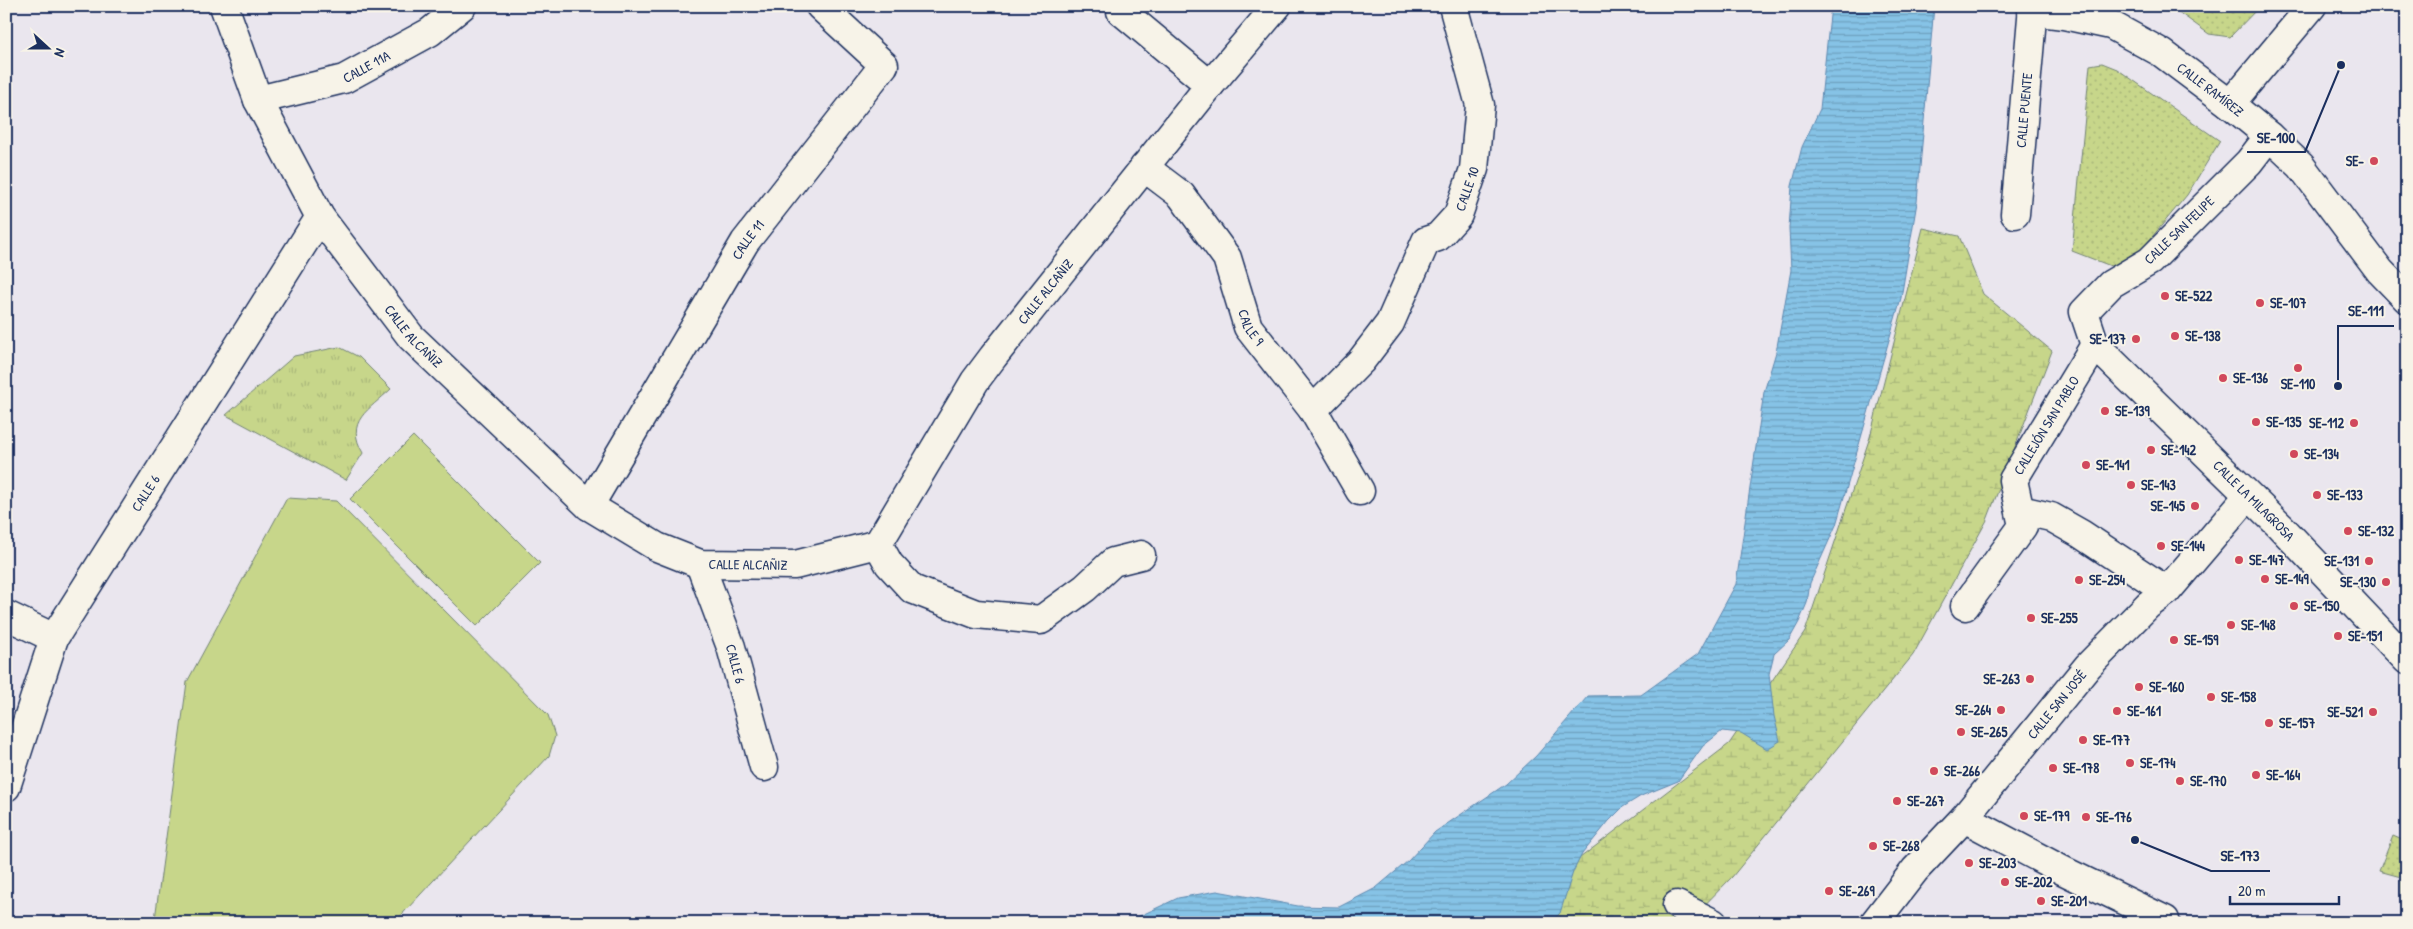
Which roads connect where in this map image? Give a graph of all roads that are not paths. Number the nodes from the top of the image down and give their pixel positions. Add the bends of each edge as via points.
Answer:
1 (224, 6) edge
2 (462, 6) edge
3 (820, 6) edge
4 (1277, 6) edge
5 (1453, 6) edge
6 (2312, 6) edge
7 (2032, 9) edge
8 (1121, 11) dead end
9 (1210, 85) junction
10 (258, 100) junction
11 (2230, 104) junction
12 (2269, 136) junction
13 (1144, 166) junction
14 (2015, 214) dead end
15 (320, 217) junction
16 (2407, 299) edge
17 (2095, 345) junction
18 (1313, 410) junction
19 (1360, 491) dead end
20 (2248, 496) junction
21 (589, 506) junction
22 (2020, 510) junction
23 (878, 544) junction
24 (1141, 555) dead end
25 (700, 564) junction
26 (2167, 591) junction
27 (1965, 606) dead end
28 (6, 615) edge
29 (54, 638) junction
30 (2407, 660) edge
31 (764, 767) dead end
32 (6, 787) edge
33 (1964, 818) junction
34 (1677, 905) dead end
35 (2165, 920) dead end
36 (1713, 923) edge
37 (1874, 923) edge

1 - 10 street, CALLE ALCAÑIZ
2 - 10 street, CALLE 11A via 430,32 344,79
3 - 21 street, CALLE 11 via 884,65 745,242
4 - 9 street, CALLE ALCAÑIZ
5 - 18 street, CALLE 10 via 1480,105 1474,169 1458,215 1438,237 1426,241 1390,323 1361,361
6 - 11 street
7 - 11 street, CALLE RAMÍREZ via 2111,25 2162,53
7 - 14 street, CALLE PUENTE
8 - 9 street
9 - 13 street, CALLE ALCAÑIZ
10 - 15 street, CALLE ALCAÑIZ
11 - 12 street, CALLE RAMÍREZ
12 - 16 street, CALLE RAMÍREZ via 2301,166 2380,270
12 - 17 street, CALLE SAN FELIPE via 2249,162 2150,261 2111,284 2084,312
13 - 18 street, CALLE 9 via 1181,195 1228,258 1248,327
13 - 23 street, CALLE ALCAÑIZ via 975,381
15 - 21 street, CALLE ALCAÑIZ via 411,338
15 - 29 street, CALLE 6
17 - 20 street, CALLE LA MILAGROSA
17 - 22 street, CALLEJÓN SAN PABLO via 2014,480
18 - 19 street, CALLE 9
20 - 26 street, CALLE SAN JOSÉ
20 - 30 street, CALLE LA MILAGROSA
21 - 25 street, CALLE ALCAÑIZ via 657,547
22 - 26 street via 2050,517 2081,534
22 - 27 street, CALLEJÓN SAN PABLO via 2023,526
23 - 24 street via 889,564 912,589 976,614 1041,620 1085,588 1113,562
23 - 25 street, CALLE ALCAÑIZ via 795,565
25 - 31 street, CALLE 6 via 731,647
26 - 33 street, CALLE SAN JOSÉ via 2148,605 2088,666
28 - 29 street
29 - 32 street, CALLE 6
33 - 35 street
33 - 37 street, CALLE SAN JOSÉ via 1915,870
34 - 36 street

